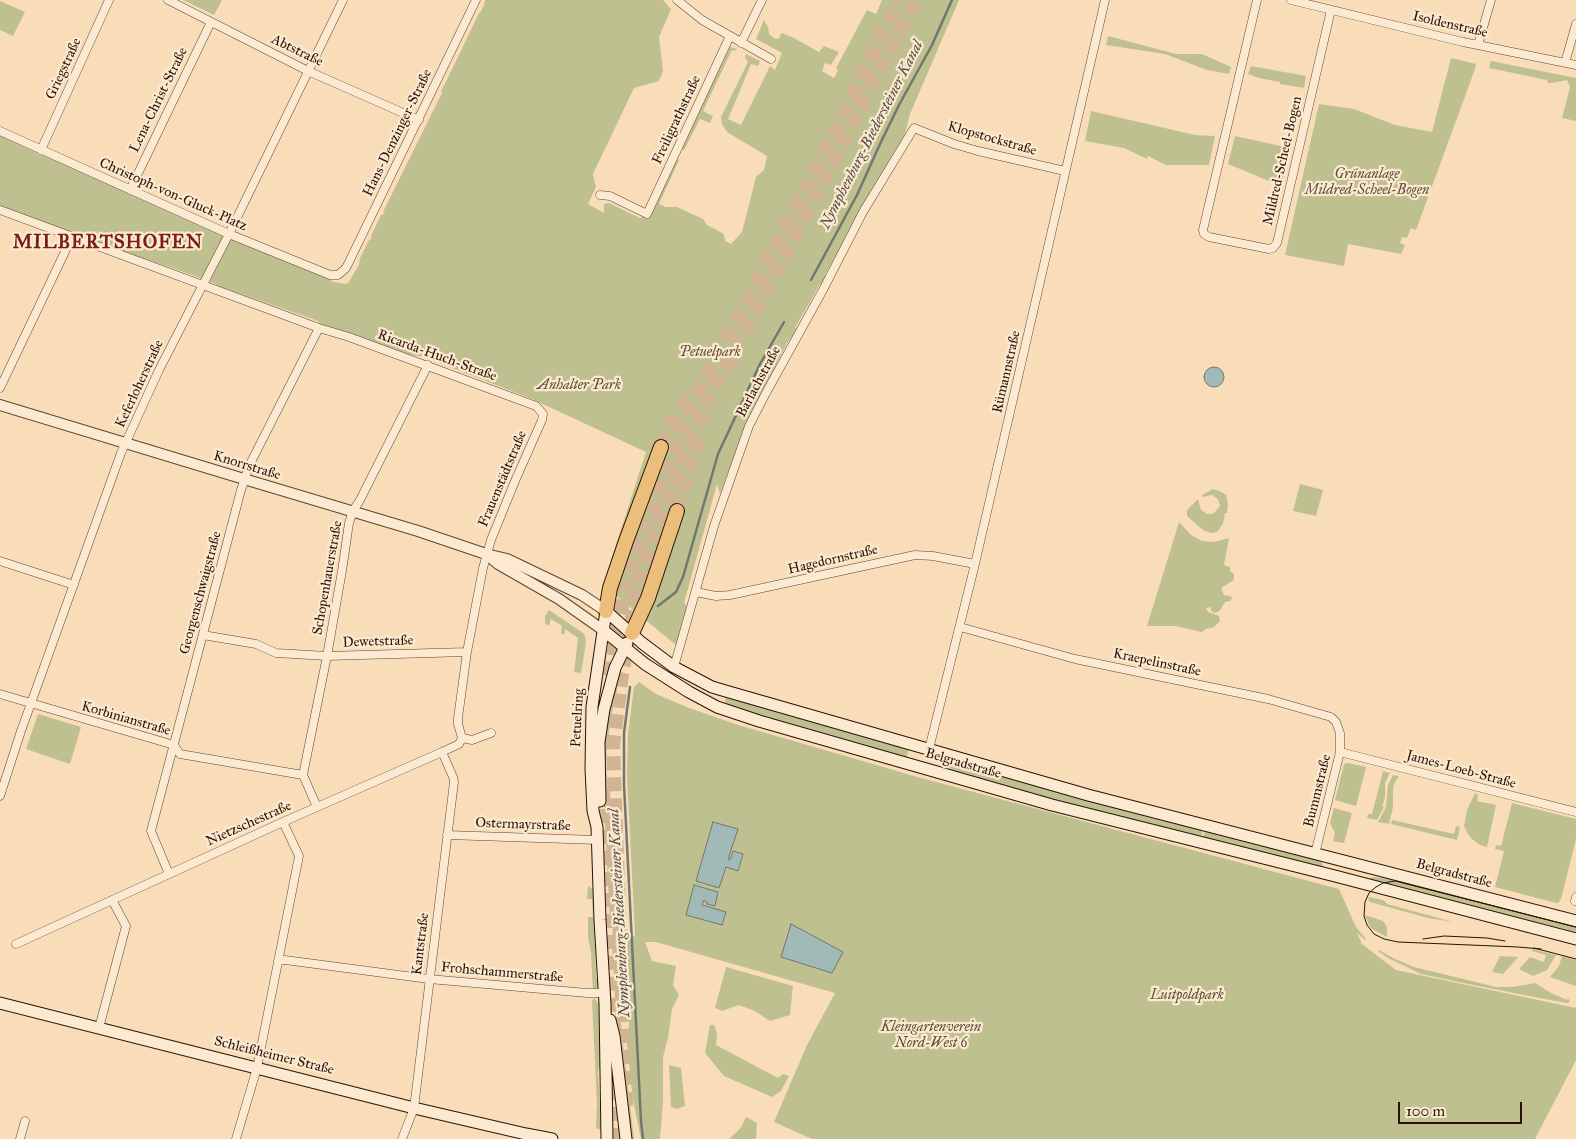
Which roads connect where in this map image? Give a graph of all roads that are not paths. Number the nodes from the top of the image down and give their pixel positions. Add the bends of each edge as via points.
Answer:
1 (110, 0) edge
2 (168, 0) edge
3 (343, 0) edge
4 (476, 0) edge
5 (677, 0) edge
6 (762, 0) edge
7 (1105, 0) edge
8 (1257, 0) edge
9 (1291, 0) edge
10 (1491, 0) edge
11 (1331, 10) junction
12 (211, 22) junction
13 (1576, 24) edge
14 (730, 36) junction
15 (741, 43) junction
16 (1478, 46) junction
17 (771, 59) dead end
18 (1565, 63) junction
19 (1576, 65) edge
20 (308, 72) junction
21 (419, 120) junction
22 (914, 128) joint
23 (0, 131) edge
24 (41, 150) junction
25 (1065, 171) junction
26 (130, 190) junction
27 (600, 195) dead end
28 (0, 210) edge
29 (229, 234) junction
30 (72, 237) junction
31 (338, 275) joint
32 (202, 285) junction
33 (319, 328) junction
34 (428, 365) junction
35 (0, 388) edge
36 (0, 404) edge
37 (544, 414) joint
38 (126, 443) junction
39 (661, 447) tunnel mouth
40 (244, 480) junction
41 (353, 511) junction
42 (677, 511) tunnel mouth
43 (486, 554) junction
44 (0, 561) edge
45 (975, 564) junction
46 (74, 585) junction
47 (696, 592) junction
48 (606, 611) junction
49 (960, 627) junction
50 (603, 630) junction
51 (632, 634) junction
52 (203, 635) junction
53 (624, 649) junction
54 (467, 652) junction
55 (327, 656) junction
56 (674, 667) junction
57 (712, 687) junction
58 (729, 692) junction
59 (0, 694) edge
60 (705, 701) junction
61 (31, 704) junction
62 (726, 710) junction
63 (491, 733) dead end
64 (1340, 733) joint
65 (462, 738) junction
66 (174, 745) junction
67 (929, 749) junction
68 (442, 752) junction
69 (1340, 752) junction
70 (303, 775) junction
71 (0, 796) edge
72 (317, 807) junction
73 (1576, 812) edge
74 (283, 822) junction
75 (597, 827) junction
76 (447, 835) junction
77 (598, 840) junction
78 (1320, 855) junction
79 (169, 874) junction
80 (1335, 876) junction
81 (112, 900) junction
82 (1576, 921) edge
83 (1576, 939) edge
84 (16, 944) dead end
85 (278, 961) junction
86 (430, 979) junction
87 (605, 998) junction
88 (0, 1003) edge
89 (99, 1028) junction
90 (257, 1068) junction
91 (414, 1108) junction
92 (25, 1121) dead end
93 (542, 1138) edge
94 (20, 1139) edge
95 (236, 1139) edge
96 (402, 1139) edge
97 (552, 1139) edge
98 (607, 1139) edge
99 (626, 1139) edge

1 - 24 street, Griegstraße
2 - 12 street, Abtstraße
3 - 20 street, Keferloherstraße
4 - 21 street, Hans-Denzinger-Straße
5 - 14 street
6 - 15 street
7 - 25 street, Rümannstraße
8 - 11 street, Mildred-Scheel-Bogen via 1204,234 1269,249 1277,243
9 - 11 street, Isoldenstraße
10 - 16 street
11 - 16 street, Isoldenstraße
12 - 20 street, Abtstraße
12 - 26 street, Lena-Christ-Straße
13 - 18 street
14 - 15 street
14 - 27 street, Freiligrathstraße via 647,214 610,196
15 - 17 street
16 - 18 street, Isoldenstraße
18 - 19 street, Isoldenstraße
20 - 21 street, Abtstraße
20 - 29 street, Keferloherstraße
21 - 31 street, Hans-Denzinger-Straße via 349,262
22 - 25 street, Klopstockstraße via 978,151
22 - 47 street, Barlachstraße via 863,212 749,426 714,526
23 - 24 street, Christoph-von-Gluck-Platz
24 - 26 street, Christoph-von-Gluck-Platz
25 - 45 street, Rümannstraße
26 - 29 street, Christoph-von-Gluck-Platz
28 - 30 street
29 - 31 street, Christoph-von-Gluck-Platz via 330,275
29 - 32 street, Keferloherstraße
30 - 32 street
30 - 35 street
32 - 33 street
32 - 38 street, Keferloherstraße
33 - 34 street, Ricarda-Huch-Straße
33 - 40 street, Georgenschwaigstraße via 248,466
34 - 37 street, Ricarda-Huch-Straße via 536,406
34 - 41 street, Schopenhauerstraße
36 - 38 street, Knorrstraße
37 - 43 street, Frauenstädtstraße
38 - 40 street, Knorrstraße
38 - 46 street, Keferloherstraße
39 - 48 highway via 610,588
40 - 41 street, Knorrstraße
40 - 52 street, Georgenschwaigstraße
41 - 43 street, Knorrstraße
41 - 55 street, Schopenhauerstraße
42 - 51 highway via 648,598
43 - 48 street, Knorrstraße via 508,559 582,595
43 - 50 street, Knorrstraße
43 - 54 street
44 - 46 street
45 - 47 street, Hagedornstraße via 915,555 730,595
45 - 49 street, Rümannstraße
46 - 61 street, Keferloherstraße
47 - 56 street, Barlachstraße
48 - 50 main road, Petuelring
48 - 51 main road, Belgradstraße
49 - 64 street, Kraepelinstraße via 1088,662 1280,702 1331,717
49 - 67 street, Rümannstraße
50 - 53 main road, Belgradstraße
50 - 75 main road, Petuelring via 591,730 593,811
51 - 53 main road, Petuelring
51 - 56 main road, Belgradstraße
52 - 55 street, Dewetstraße via 256,644 276,654
52 - 66 street, Georgenschwaigstraße
53 - 60 main road, Belgradstraße via 658,674
53 - 75 main road, Petuelring via 615,668 604,709 599,742 600,814
54 - 55 street, Dewetstraße
54 - 65 street via 458,718
55 - 70 street, Schopenhauerstraße
56 - 57 main road, Belgradstraße
57 - 58 main road, Belgradstraße
57 - 60 main road via 710,699
58 - 62 main road via 722,703
58 - 67 main road, Belgradstraße
59 - 61 street, Korbinianstraße
60 - 62 main road, Belgradstraße
61 - 66 street, Korbinianstraße
61 - 71 street, Keferloherstraße
62 - 80 main road, Belgradstraße via 1044,803
63 - 65 street, Nietzschestraße via 472,740
64 - 69 street, Bummstraße
65 - 68 street, Nietzschestraße via 459,744
66 - 70 street, Korbinianstraße via 180,754
66 - 79 street, Georgenschwaigstraße via 151,831
67 - 78 main road, Belgradstraße
68 - 72 street, Nietzschestraße
68 - 76 street, Kantstraße via 453,777
69 - 73 street, James-Loeb-Straße
69 - 78 street, Bummstraße
70 - 72 street
72 - 74 street, Nietzschestraße
74 - 79 street, Nietzschestraße
74 - 85 street via 298,856
75 - 77 main road, Petuelring
76 - 77 street, Ostermayrstraße
76 - 86 street, Kantstraße
77 - 87 main road, Petuelring
78 - 80 main road
78 - 82 main road, Belgradstraße
79 - 81 street, Nietzschestraße
80 - 83 main road, Belgradstraße
81 - 84 street, Nietzschestraße
81 - 89 street via 125,923 125,931
85 - 86 street, Frohschammerstraße
85 - 90 street
86 - 87 street, Frohschammerstraße
86 - 91 street, Kantstraße
87 - 98 main road, Petuelring
87 - 99 main road, Petuelring via 614,1036
88 - 89 main road, Schleißheimer Straße
89 - 90 main road, Schleißheimer Straße
90 - 91 main road, Schleißheimer Straße
90 - 95 street
91 - 93 main road, Schleißheimer Straße
91 - 96 street, Kantstraße
92 - 94 street
93 - 97 main road, Schleißheimer Straße

